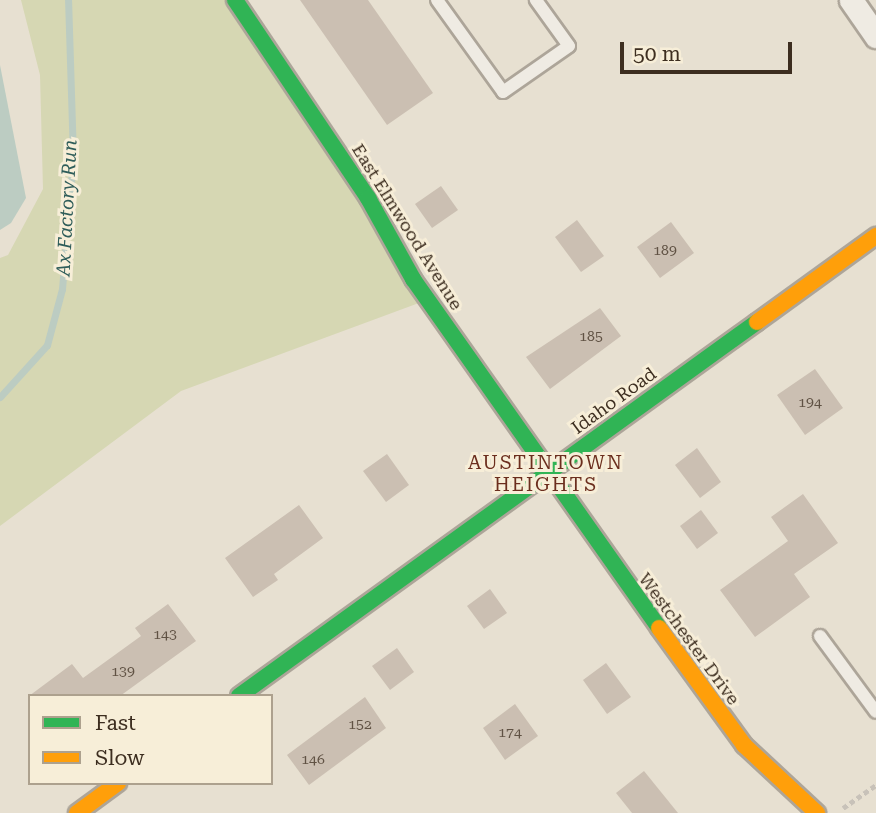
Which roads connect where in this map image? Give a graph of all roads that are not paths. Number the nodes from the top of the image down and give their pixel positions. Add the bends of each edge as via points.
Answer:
1 (235, 0) edge
2 (437, 0) edge
3 (537, 0) edge
4 (851, 0) edge
5 (876, 36) edge
6 (876, 236) edge
7 (547, 474) junction
8 (820, 636) dead end
9 (242, 694) edge
10 (876, 712) edge
11 (115, 785) edge
12 (77, 813) edge
13 (817, 813) edge

1 - 7 street, East Elmwood Avenue via 368,198 413,279
2 - 3 lane via 503,92 569,46
4 - 5 street
6 - 7 street, Idaho Road
7 - 9 street, Idaho Road
7 - 13 street, Westchester Drive via 744,746
8 - 10 lane
11 - 12 street

